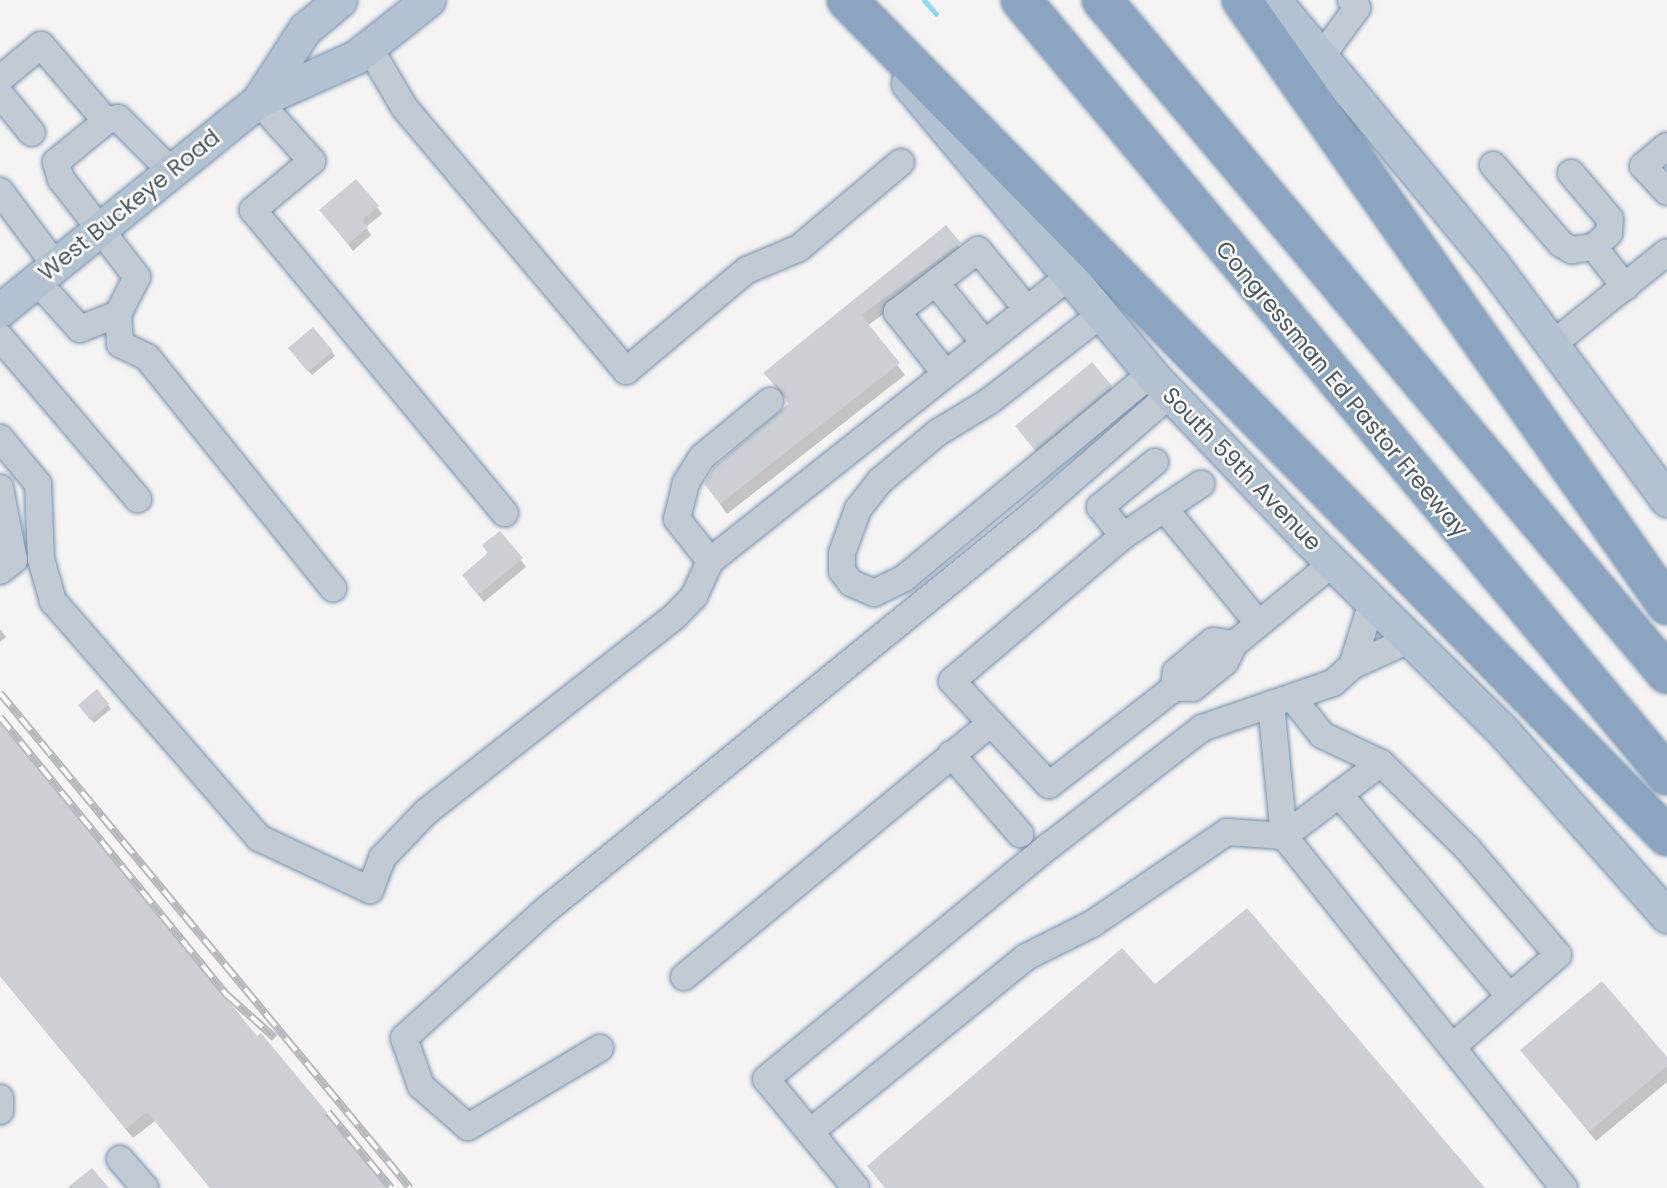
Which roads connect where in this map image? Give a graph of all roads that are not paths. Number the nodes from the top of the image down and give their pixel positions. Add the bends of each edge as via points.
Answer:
1 (340, 0) edge
2 (428, 0) edge
3 (845, 0) edge
4 (1021, 0) edge
5 (1102, 0) edge
6 (1242, 0) edge
7 (1274, 0) edge
8 (1358, 3) edge
9 (369, 47) junction
10 (1321, 57) junction
11 (0, 79) edge
12 (0, 94) edge
13 (258, 101) junction
14 (106, 121) junction
15 (1667, 146) edge
16 (43, 147) junction
17 (901, 162) dead end
18 (1493, 165) dead end
19 (171, 172) junction
20 (1571, 173) dead end
21 (0, 191) edge
22 (1667, 192) edge
23 (101, 228) junction
24 (1594, 247) junction
25 (1667, 252) edge
26 (46, 273) junction
27 (1067, 278) junction
28 (936, 283) junction
29 (1625, 287) junction
30 (0, 310) edge
31 (1027, 310) junction
32 (118, 314) junction
33 (1099, 316) junction
34 (0, 337) edge
35 (985, 342) junction
36 (1554, 343) junction
37 (945, 373) junction
38 (1160, 384) junction
39 (770, 401) dead end
40 (0, 438) edge
41 (1155, 462) dead end
42 (27, 471) junction
43 (1201, 484) dead end
44 (1, 490) edge
45 (138, 499) dead end
46 (1667, 500) edge
47 (1164, 508) junction
48 (505, 513) dead end
49 (1123, 536) junction
50 (710, 561) junction
51 (1333, 564) junction
52 (0, 571) edge
53 (333, 588) dead end
54 (1372, 602) junction
55 (1667, 606) edge
56 (1258, 624) junction
57 (1411, 639) junction
58 (1352, 666) junction
59 (1667, 674) edge
60 (1281, 701) junction
61 (991, 723) junction
62 (951, 754) junction
63 (1381, 763) junction
64 (1667, 775) edge
65 (1339, 794) junction
66 (1020, 834) dead end
67 (1284, 835) junction
68 (1667, 836) edge
69 (1667, 916) edge
70 (684, 977) dead end
71 (1510, 997) junction
72 (600, 1048) dead end
73 (1452, 1048) junction
74 (0, 1098) edge
75 (0, 1111) edge
76 (810, 1132) junction
77 (120, 1159) dead end
78 (145, 1188) edge
79 (856, 1188) edge
80 (1563, 1188) edge

1 - 13 main road, West Buckeye Road via 305,29
2 - 9 main road, West Buckeye Road
3 - 27 main road, South 59th Avenue
3 - 68 highway
4 - 64 highway, Congressman Ed Pastor Freeway
5 - 59 highway
6 - 55 highway
7 - 10 main road
8 - 10 street
9 - 13 main road, West Buckeye Road
9 - 17 street via 404,107 626,371 747,270 799,248
10 - 36 main road
11 - 14 street via 41,45
12 - 16 street
13 - 19 main road, West Buckeye Road
13 - 48 street via 312,161 253,210
14 - 16 street
14 - 19 street via 124,121
15 - 22 street via 1643,166
16 - 23 street via 61,179
18 - 24 street via 1561,244 1572,250
19 - 23 main road, West Buckeye Road
20 - 24 street via 1610,219 1609,233
21 - 26 street
23 - 26 main road, West Buckeye Road
23 - 32 street via 137,277
24 - 29 street
25 - 29 street
26 - 30 main road, West Buckeye Road
26 - 32 street via 80,329
27 - 31 street
27 - 33 main road, South 59th Avenue
28 - 31 street via 978,250
28 - 35 street
28 - 37 street via 897,312
29 - 36 street
31 - 35 street
32 - 53 street via 120,344 147,357
33 - 38 main road, South 59th Avenue
33 - 38 street via 988,402 937,433 880,481 858,509 842,553 842,571 851,583 874,593 903,579
34 - 45 street
35 - 37 street
36 - 46 main road
37 - 50 street
38 - 51 main road, South 59th Avenue
38 - 72 street via 1028,518 547,909 404,1038 421,1086 468,1128
39 - 50 street via 702,457 686,483 677,519
40 - 42 street
41 - 49 street via 1100,507
42 - 44 street
42 - 50 street via 38,484 41,559 52,601 259,838 370,890 382,858 426,812 675,616 694,596
43 - 47 street
44 - 52 street via 14,560
47 - 49 street
47 - 56 street
49 - 61 street via 952,681
51 - 54 main road, South 59th Avenue
51 - 56 street
54 - 57 main road, South 59th Avenue
54 - 58 street
56 - 61 street via 1234,644 1225,662 1193,688 1174,688 1049,785
57 - 58 street
57 - 69 main road, South 59th Avenue via 1501,729
58 - 60 street via 1333,683
60 - 63 street via 1322,735
60 - 67 street
60 - 76 street via 1202,728 1049,846 766,1079
61 - 62 street
62 - 66 street
62 - 70 street
63 - 65 street
63 - 71 street via 1468,848 1559,955
65 - 67 street
65 - 71 street
67 - 73 street
67 - 76 street via 1227,832 1092,924 1026,957
71 - 73 street
73 - 80 street
74 - 75 street
76 - 79 street
77 - 78 street

